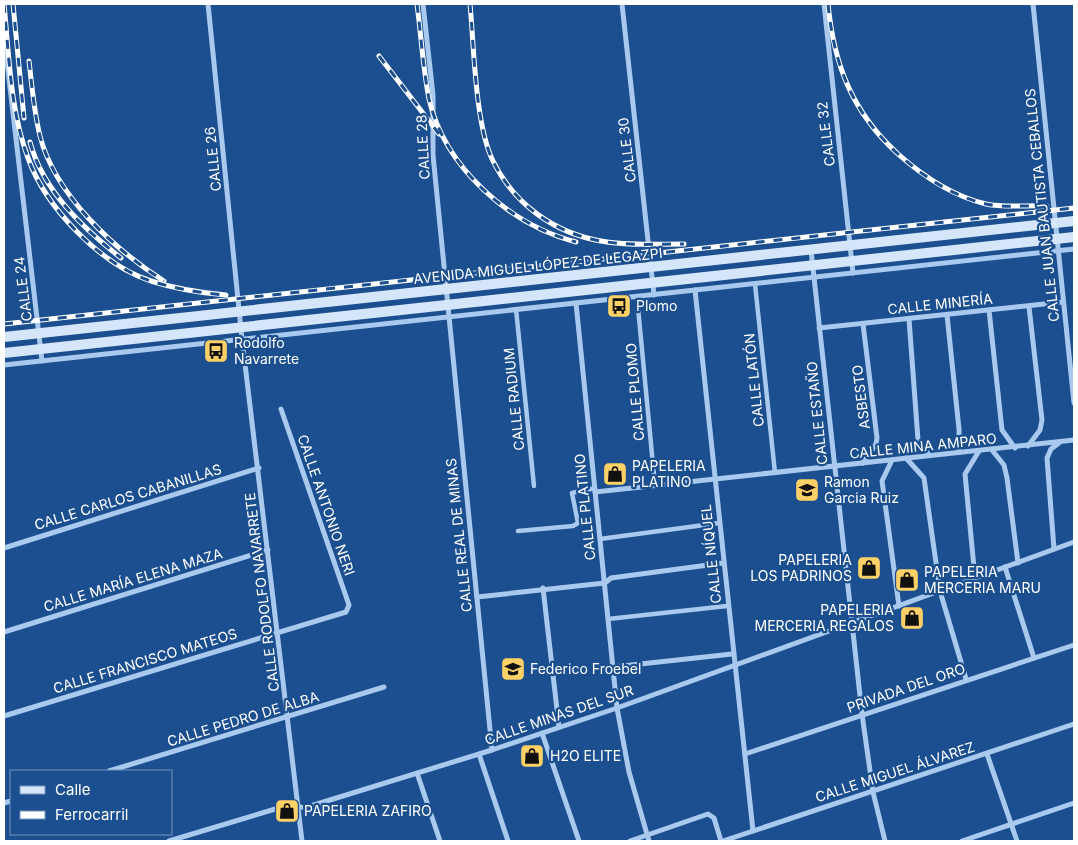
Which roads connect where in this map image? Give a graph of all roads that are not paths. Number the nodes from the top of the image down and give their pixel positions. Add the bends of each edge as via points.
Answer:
1 (208, 4) edge
2 (423, 4) edge
3 (622, 4) edge
4 (824, 4) edge
5 (1033, 4) edge
6 (4, 36) edge
7 (1074, 221) edge
8 (1055, 223) junction
9 (1074, 237) edge
10 (1056, 238) junction
11 (850, 245) junction
12 (1074, 249) edge
13 (811, 250) junction
14 (1058, 251) junction
15 (852, 261) junction
16 (813, 265) junction
17 (652, 267) junction
18 (853, 273) junction
19 (814, 277) junction
20 (653, 282) junction
21 (754, 284) junction
22 (446, 290) junction
23 (695, 290) junction
24 (654, 295) junction
25 (637, 296) junction
26 (1063, 302) junction
27 (576, 303) junction
28 (448, 305) junction
29 (1029, 307) junction
30 (516, 309) junction
31 (989, 310) junction
32 (240, 312) junction
33 (947, 314) junction
34 (448, 316) junction
35 (909, 319) junction
36 (864, 324) junction
37 (241, 327) junction
38 (819, 328) junction
39 (39, 333) junction
40 (4, 337) edge
41 (242, 339) junction
42 (41, 349) junction
43 (4, 353) edge
44 (42, 361) junction
45 (4, 365) edge
46 (1074, 403) edge
47 (280, 409) dead end
48 (1074, 440) edge
49 (1060, 442) junction
50 (1028, 446) junction
51 (1015, 448) junction
52 (992, 450) junction
53 (979, 451) junction
54 (959, 452) junction
55 (929, 455) junction
56 (906, 458) junction
57 (892, 460) junction
58 (863, 463) junction
59 (835, 466) junction
60 (259, 468) junction
61 (775, 473) junction
62 (714, 480) junction
63 (534, 486) dead end
64 (655, 486) junction
65 (595, 490) junction
66 (719, 523) junction
67 (518, 531) dead end
68 (600, 539) junction
69 (1074, 542) edge
70 (4, 548) edge
71 (1054, 549) junction
72 (268, 550) junction
73 (723, 563) junction
74 (1018, 563) junction
75 (1006, 568) junction
76 (975, 578) junction
77 (604, 583) junction
78 (544, 588) junction
79 (940, 591) junction
80 (477, 597) junction
81 (727, 606) junction
82 (899, 606) junction
83 (348, 609) joint
84 (608, 619) junction
85 (852, 623) junction
86 (4, 632) edge
87 (279, 632) junction
88 (1074, 645) edge
89 (732, 654) junction
90 (1034, 658) junction
91 (734, 666) junction
92 (613, 667) junction
93 (966, 680) junction
94 (384, 687) dead end
95 (617, 708) junction
96 (862, 714) junction
97 (4, 716) edge
98 (288, 717) junction
99 (1074, 724) edge
100 (560, 727) junction
101 (542, 733) junction
102 (492, 750) junction
103 (479, 754) junction
104 (745, 754) junction
105 (987, 754) junction
106 (111, 770) edge
107 (417, 773) junction
108 (874, 792) junction
109 (1074, 803) edge
110 (299, 806) junction
111 (1011, 824) junction
112 (753, 832) junction
113 (648, 838) edge
114 (169, 841) edge
115 (302, 841) edge
116 (440, 841) edge
117 (508, 841) edge
118 (578, 841) edge
119 (630, 841) edge
120 (722, 841) edge
121 (885, 841) edge
122 (962, 841) edge
123 (1017, 841) edge

1 - 32 street, CALLE 26
2 - 22 street, CALLE 28 via 433,95 433,154
3 - 17 street, CALLE 30
4 - 11 street, CALLE 32
5 - 8 street, CALLE JUAN BAUTISTA CEBALLOS
6 - 39 street, CALLE 24
7 - 8 main road, AVENIDA MIGUEL LÓPEZ DE LEGAZPI
8 - 10 street, CALLE JUAN BAUTISTA CEBALLOS
8 - 11 main road, AVENIDA MIGUEL LÓPEZ DE LEGAZPI
9 - 10 main road, AVENIDA MIGUEL LÓPEZ DE LEGAZPI
10 - 14 street, CALLE JUAN BAUTISTA CEBALLOS
10 - 15 main road, AVENIDA MIGUEL LÓPEZ DE LEGAZPI
11 - 13 main road, AVENIDA MIGUEL LÓPEZ DE LEGAZPI
11 - 15 street, CALLE 32
12 - 14 street
13 - 16 street, CALLE ESTAÑO
13 - 17 main road, AVENIDA MIGUEL LÓPEZ DE LEGAZPI
14 - 18 street
14 - 26 street, CALLE JUAN BAUTISTA CEBALLOS
15 - 16 main road, AVENIDA MIGUEL LÓPEZ DE LEGAZPI
15 - 18 street, CALLE 32
16 - 19 street, CALLE ESTAÑO
16 - 20 main road, AVENIDA MIGUEL LÓPEZ DE LEGAZPI
17 - 20 street, CALLE 30
17 - 22 main road, AVENIDA MIGUEL LÓPEZ DE LEGAZPI
18 - 19 street
19 - 21 street
19 - 38 street, CALLE ESTAÑO
20 - 24 street, CALLE 30
20 - 28 main road, AVENIDA MIGUEL LÓPEZ DE LEGAZPI
21 - 23 street
21 - 61 street, CALLE LATÓN
22 - 28 street, CALLE 28
22 - 32 main road, AVENIDA MIGUEL LÓPEZ DE LEGAZPI
23 - 24 street
23 - 62 street, CALLE NÍQUEL
24 - 25 street
25 - 27 street
25 - 64 street, CALLE PLOMO
26 - 29 street, CALLE MINERÍA
26 - 46 street, CALLE JUAN BAUTISTA CEBALLOS
27 - 30 street
27 - 65 street, CALLE PLATINO
28 - 34 street, CALLE REAL DE MINAS
28 - 37 main road, AVENIDA MIGUEL LÓPEZ DE LEGAZPI
29 - 31 street, CALLE MINERÍA
29 - 50 street via 1042,420 1040,430
30 - 34 street
30 - 63 street, CALLE RADIUM
31 - 33 street, CALLE MINERÍA
31 - 51 street via 1002,430
32 - 37 street, CALLE 26
32 - 39 main road, AVENIDA MIGUEL LÓPEZ DE LEGAZPI
33 - 35 street, CALLE MINERÍA
33 - 54 street
34 - 41 street
34 - 80 street, CALLE REAL DE MINAS
35 - 36 street, CALLE MINERÍA
35 - 55 street via 918,440
36 - 38 street, CALLE MINERÍA
36 - 58 street, ASBESTO via 877,438
37 - 41 street, CALLE RODOLFO NAVARRETE
37 - 42 main road, AVENIDA MIGUEL LÓPEZ DE LEGAZPI
38 - 59 street, CALLE ESTAÑO
39 - 40 main road, AVENIDA MIGUEL LÓPEZ DE LEGAZPI
39 - 42 street, CALLE 24
41 - 44 street
41 - 60 street, CALLE RODOLFO NAVARRETE
42 - 43 main road, AVENIDA MIGUEL LÓPEZ DE LEGAZPI
42 - 44 street, CALLE 24
44 - 45 street
47 - 83 street, CALLE ANTONIO NERI
48 - 49 street, CALLE MINA AMPARO
49 - 50 street, CALLE MINA AMPARO
49 - 71 street via 1051,449 1047,458
50 - 51 street, CALLE MINA AMPARO
51 - 52 street, CALLE MINA AMPARO
52 - 53 street, CALLE MINA AMPARO
52 - 74 street via 1004,465 1007,478
53 - 54 street, CALLE MINA AMPARO
53 - 76 street via 965,474
54 - 55 street, CALLE MINA AMPARO
55 - 56 street, CALLE MINA AMPARO
56 - 57 street, CALLE MINA AMPARO
56 - 79 street via 924,478
57 - 58 street, CALLE MINA AMPARO
57 - 82 street via 882,480
58 - 59 street, CALLE MINA AMPARO
59 - 61 street, CALLE MINA AMPARO
59 - 85 street, CALLE ESTAÑO
60 - 70 street, CALLE CARLOS CABANILLAS
60 - 72 street, CALLE RODOLFO NAVARRETE
61 - 62 street, CALLE MINA AMPARO
62 - 64 street, CALLE MINA AMPARO
62 - 66 street, CALLE NÍQUEL
64 - 65 street, CALLE MINA AMPARO
65 - 67 street, CALLE MINA AMPARO via 572,493 578,523 574,526
65 - 68 street, CALLE PLATINO
66 - 68 street
66 - 73 street, CALLE NÍQUEL
68 - 77 street, CALLE PLATINO
69 - 71 street, CALLE MINAS DEL SUR
71 - 74 street, CALLE MINAS DEL SUR
72 - 86 street, CALLE MARÍA ELENA MAZA
72 - 87 street, CALLE RODOLFO NAVARRETE
73 - 77 street via 611,578
73 - 81 street, CALLE NÍQUEL
74 - 75 street, CALLE MINAS DEL SUR
75 - 76 street, CALLE MINAS DEL SUR
75 - 90 street
76 - 79 street, CALLE MINAS DEL SUR
77 - 78 street
77 - 84 street, CALLE PLATINO
78 - 80 street
78 - 100 street
79 - 82 street, CALLE MINAS DEL SUR
79 - 93 street
80 - 102 street, CALLE REAL DE MINAS
81 - 84 street
81 - 89 street, CALLE NÍQUEL
82 - 85 street, CALLE MINAS DEL SUR
83 - 87 street, CALLE FRANCISCO MATEOS
84 - 92 street, CALLE PLATINO
85 - 91 street, CALLE MINAS DEL SUR
85 - 96 street, CALLE ESTAÑO
87 - 97 street, CALLE FRANCISCO MATEOS
87 - 98 street, CALLE RODOLFO NAVARRETE
88 - 90 street, PRIVADA DEL ORO
89 - 91 street, CALLE NÍQUEL
89 - 92 street
90 - 93 street, PRIVADA DEL ORO
91 - 95 street, CALLE MINAS DEL SUR
91 - 104 street, CALLE NÍQUEL
92 - 95 street, CALLE PLATINO
93 - 96 street, PRIVADA DEL ORO
94 - 98 street, CALLE PEDRO DE ALBA
95 - 100 street, CALLE MINAS DEL SUR
95 - 113 street, CALLE PLATINO via 629,772
96 - 104 street, PRIVADA DEL ORO
96 - 108 street, CALLE ESTAÑO
98 - 106 street, CALLE PEDRO DE ALBA
98 - 110 street, CALLE RODOLFO NAVARRETE
99 - 105 street, CALLE MIGUEL ÁLVAREZ
100 - 101 street, CALLE MINAS DEL SUR
101 - 102 street, CALLE MINAS DEL SUR
101 - 118 street
102 - 103 street, CALLE MINAS DEL SUR
103 - 107 street, CALLE MINAS DEL SUR
103 - 117 street
104 - 112 street, CALLE NÍQUEL
105 - 108 street, CALLE MIGUEL ÁLVAREZ
105 - 111 street
107 - 110 street, CALLE MINAS DEL SUR via 304,808
107 - 116 street
108 - 112 street, CALLE MIGUEL ÁLVAREZ
108 - 121 street, CALLE ESTAÑO
109 - 111 street
110 - 114 street, CALLE MINAS DEL SUR via 292,804
110 - 115 street, CALLE RODOLFO NAVARRETE
111 - 122 street
111 - 123 street
112 - 120 street, CALLE MIGUEL ÁLVAREZ
113 - 119 street
113 - 120 street via 710,815

